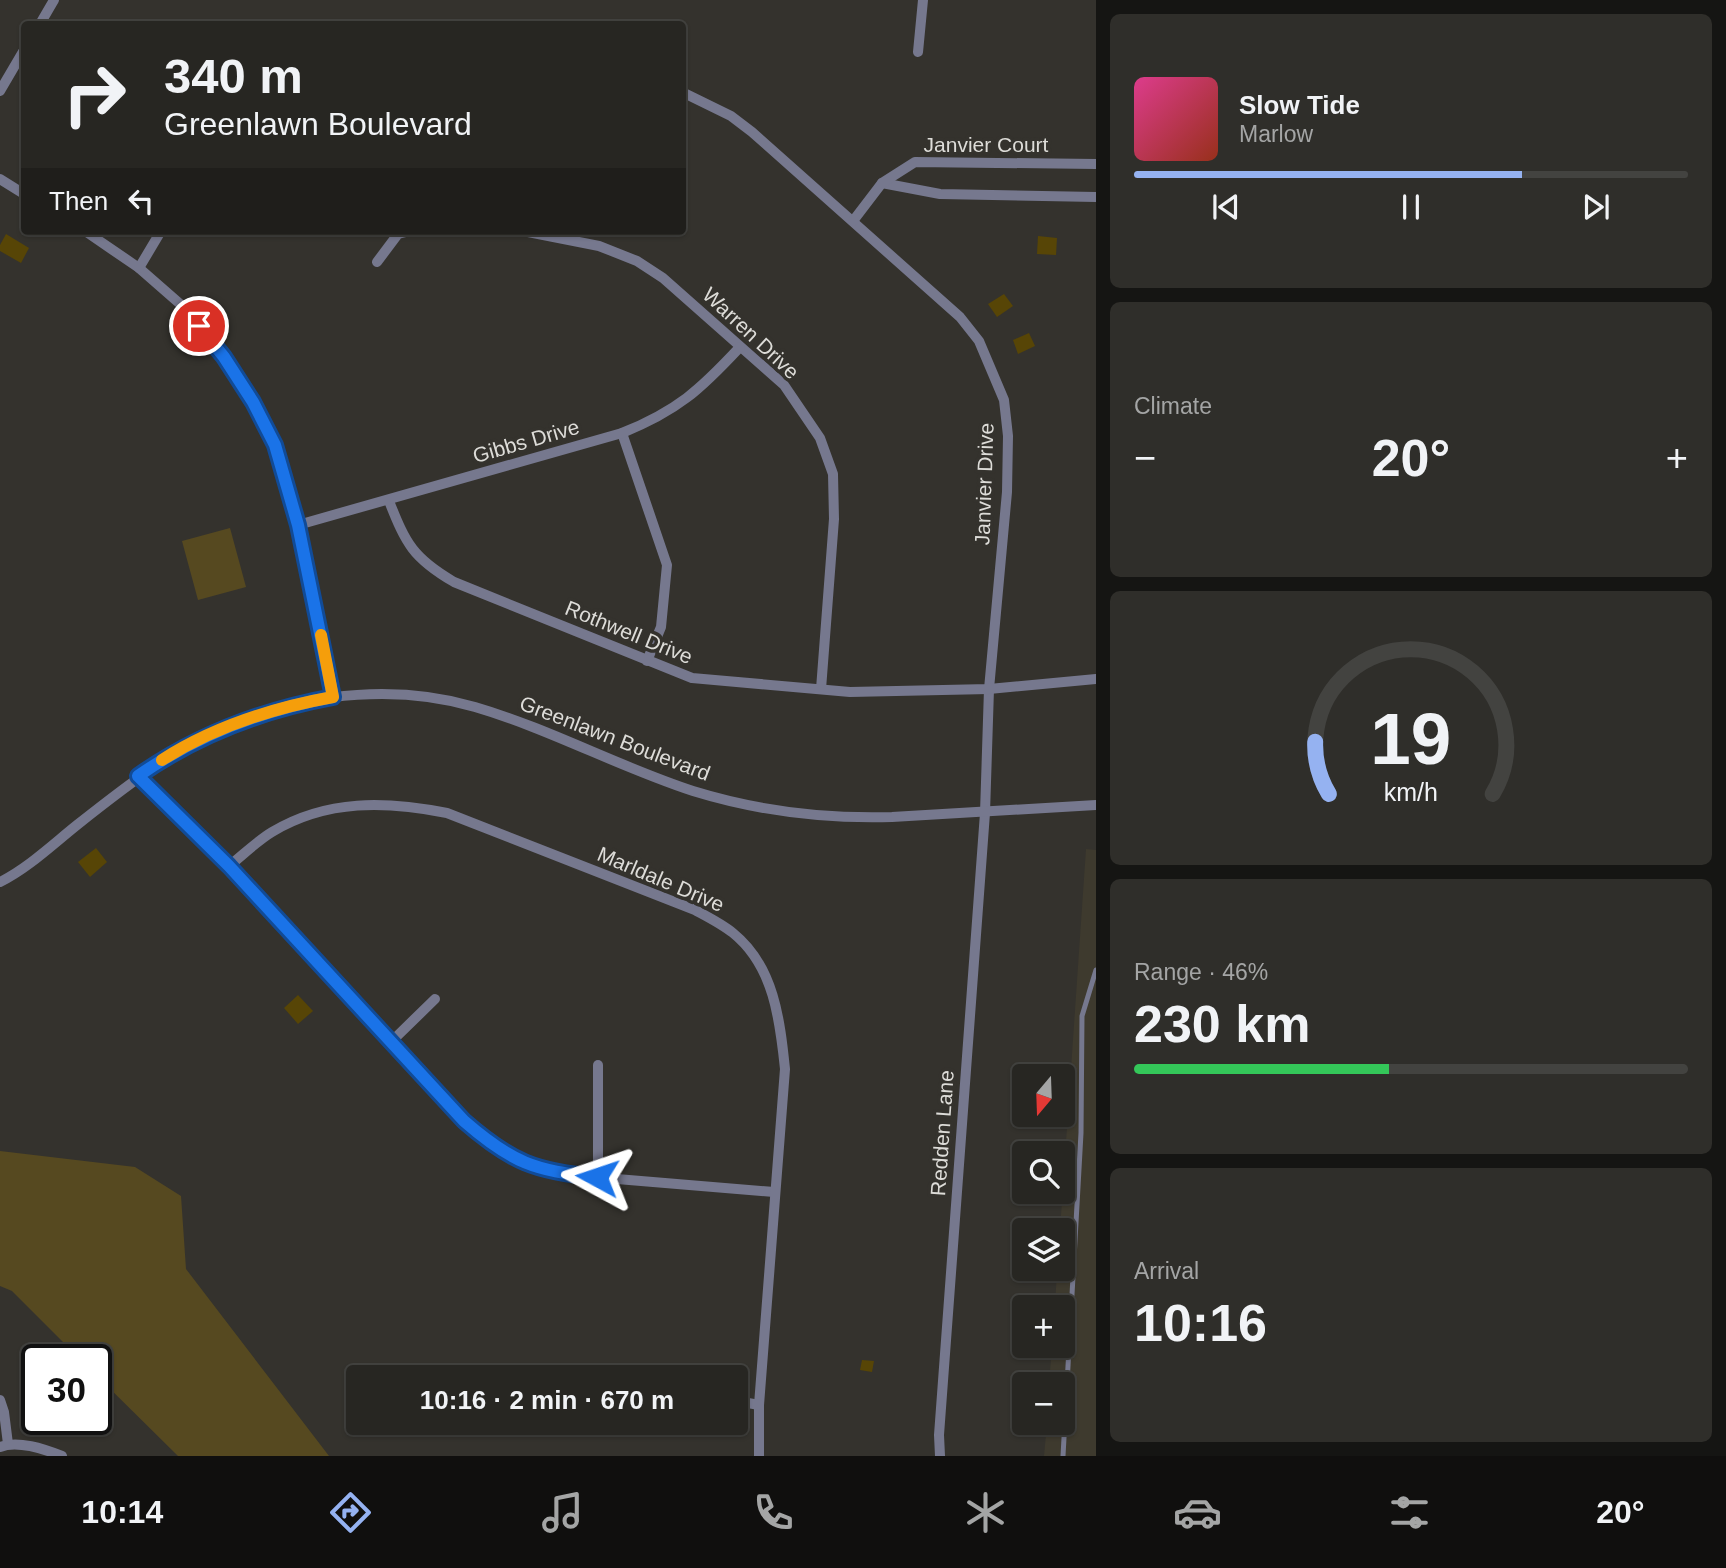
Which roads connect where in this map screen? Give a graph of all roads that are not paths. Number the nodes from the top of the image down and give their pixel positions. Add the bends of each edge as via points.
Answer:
1 (54, 0) edge
2 (923, 0) edge
3 (42, 21) edge
4 (918, 52) dead end
5 (21, 55) edge
6 (0, 91) edge
7 (686, 94) edge
8 (1096, 164) edge
9 (0, 179) edge
10 (882, 183) junction
11 (21, 192) edge
12 (1096, 197) edge
13 (853, 221) junction
14 (91, 235) edge
15 (159, 235) edge
16 (397, 235) edge
17 (543, 235) edge
18 (377, 262) dead end
19 (139, 268) junction
20 (740, 347) junction
21 (622, 433) junction
22 (389, 501) junction
23 (298, 525) junction
24 (647, 661) junction
25 (1096, 680) edge
26 (821, 689) junction
27 (989, 689) junction
28 (333, 697) junction
29 (138, 776) junction
30 (1096, 805) edge
31 (985, 813) junction
32 (229, 866) junction
33 (0, 882) edge
34 (1096, 970) edge
35 (435, 999) dead end
36 (392, 1041) junction
37 (598, 1065) dead end
38 (597, 1177) junction
39 (774, 1192) junction
40 (0, 1400) edge
41 (748, 1403) edge
42 (759, 1405) junction
43 (4, 1446) edge
44 (62, 1456) edge
45 (759, 1456) edge
46 (940, 1456) edge
47 (1063, 1456) edge

1 - 3 street
2 - 4 street
5 - 6 street
7 - 13 street, Janvier Drive via 731,116
8 - 10 street, Janvier Court via 915,162
9 - 11 street
10 - 12 street via 940,194
10 - 13 street, Janvier Court
13 - 27 street, Janvier Drive via 960,317 979,341 1004,400 1007,492
14 - 19 street
15 - 19 street
16 - 18 street
17 - 20 street, Warren Drive via 599,246 637,261 663,278
19 - 23 street via 187,310 253,402 275,445
20 - 21 street, Gibbs Drive via 676,407
20 - 26 street, Warren Drive via 784,385 820,438 833,474 834,519
21 - 22 street, Gibbs Drive
21 - 24 street via 667,565 661,627
22 - 23 street, Gibbs Drive
22 - 24 street, Rothwell Drive via 412,551 432,569
23 - 28 street
24 - 26 street, Rothwell Drive via 692,678
25 - 27 street, Rothwell Drive
26 - 27 street, Rothwell Drive
27 - 31 street, Janvier Drive
28 - 29 street, Greenlawn Boulevard via 268,711 223,728
28 - 31 street, Greenlawn Boulevard via 411,696 474,706 665,782 761,808 859,818
29 - 32 street
29 - 33 street, Greenlawn Boulevard
30 - 31 street, Greenlawn Boulevard
31 - 46 street, Redden Lane
32 - 36 street
32 - 39 street, Marldale Drive via 270,833 301,817 336,807 411,806 447,813 695,910 733,932 758,959 780,1026 785,1069
34 - 47 lane via 1082,1016 1081,1133
35 - 36 street
36 - 38 street via 491,1145 520,1162 557,1174
37 - 38 street
38 - 39 street
39 - 42 street, Marldale Drive
40 - 43 street
41 - 42 street
42 - 45 street, Marldale Drive
43 - 44 street via 34,1447

